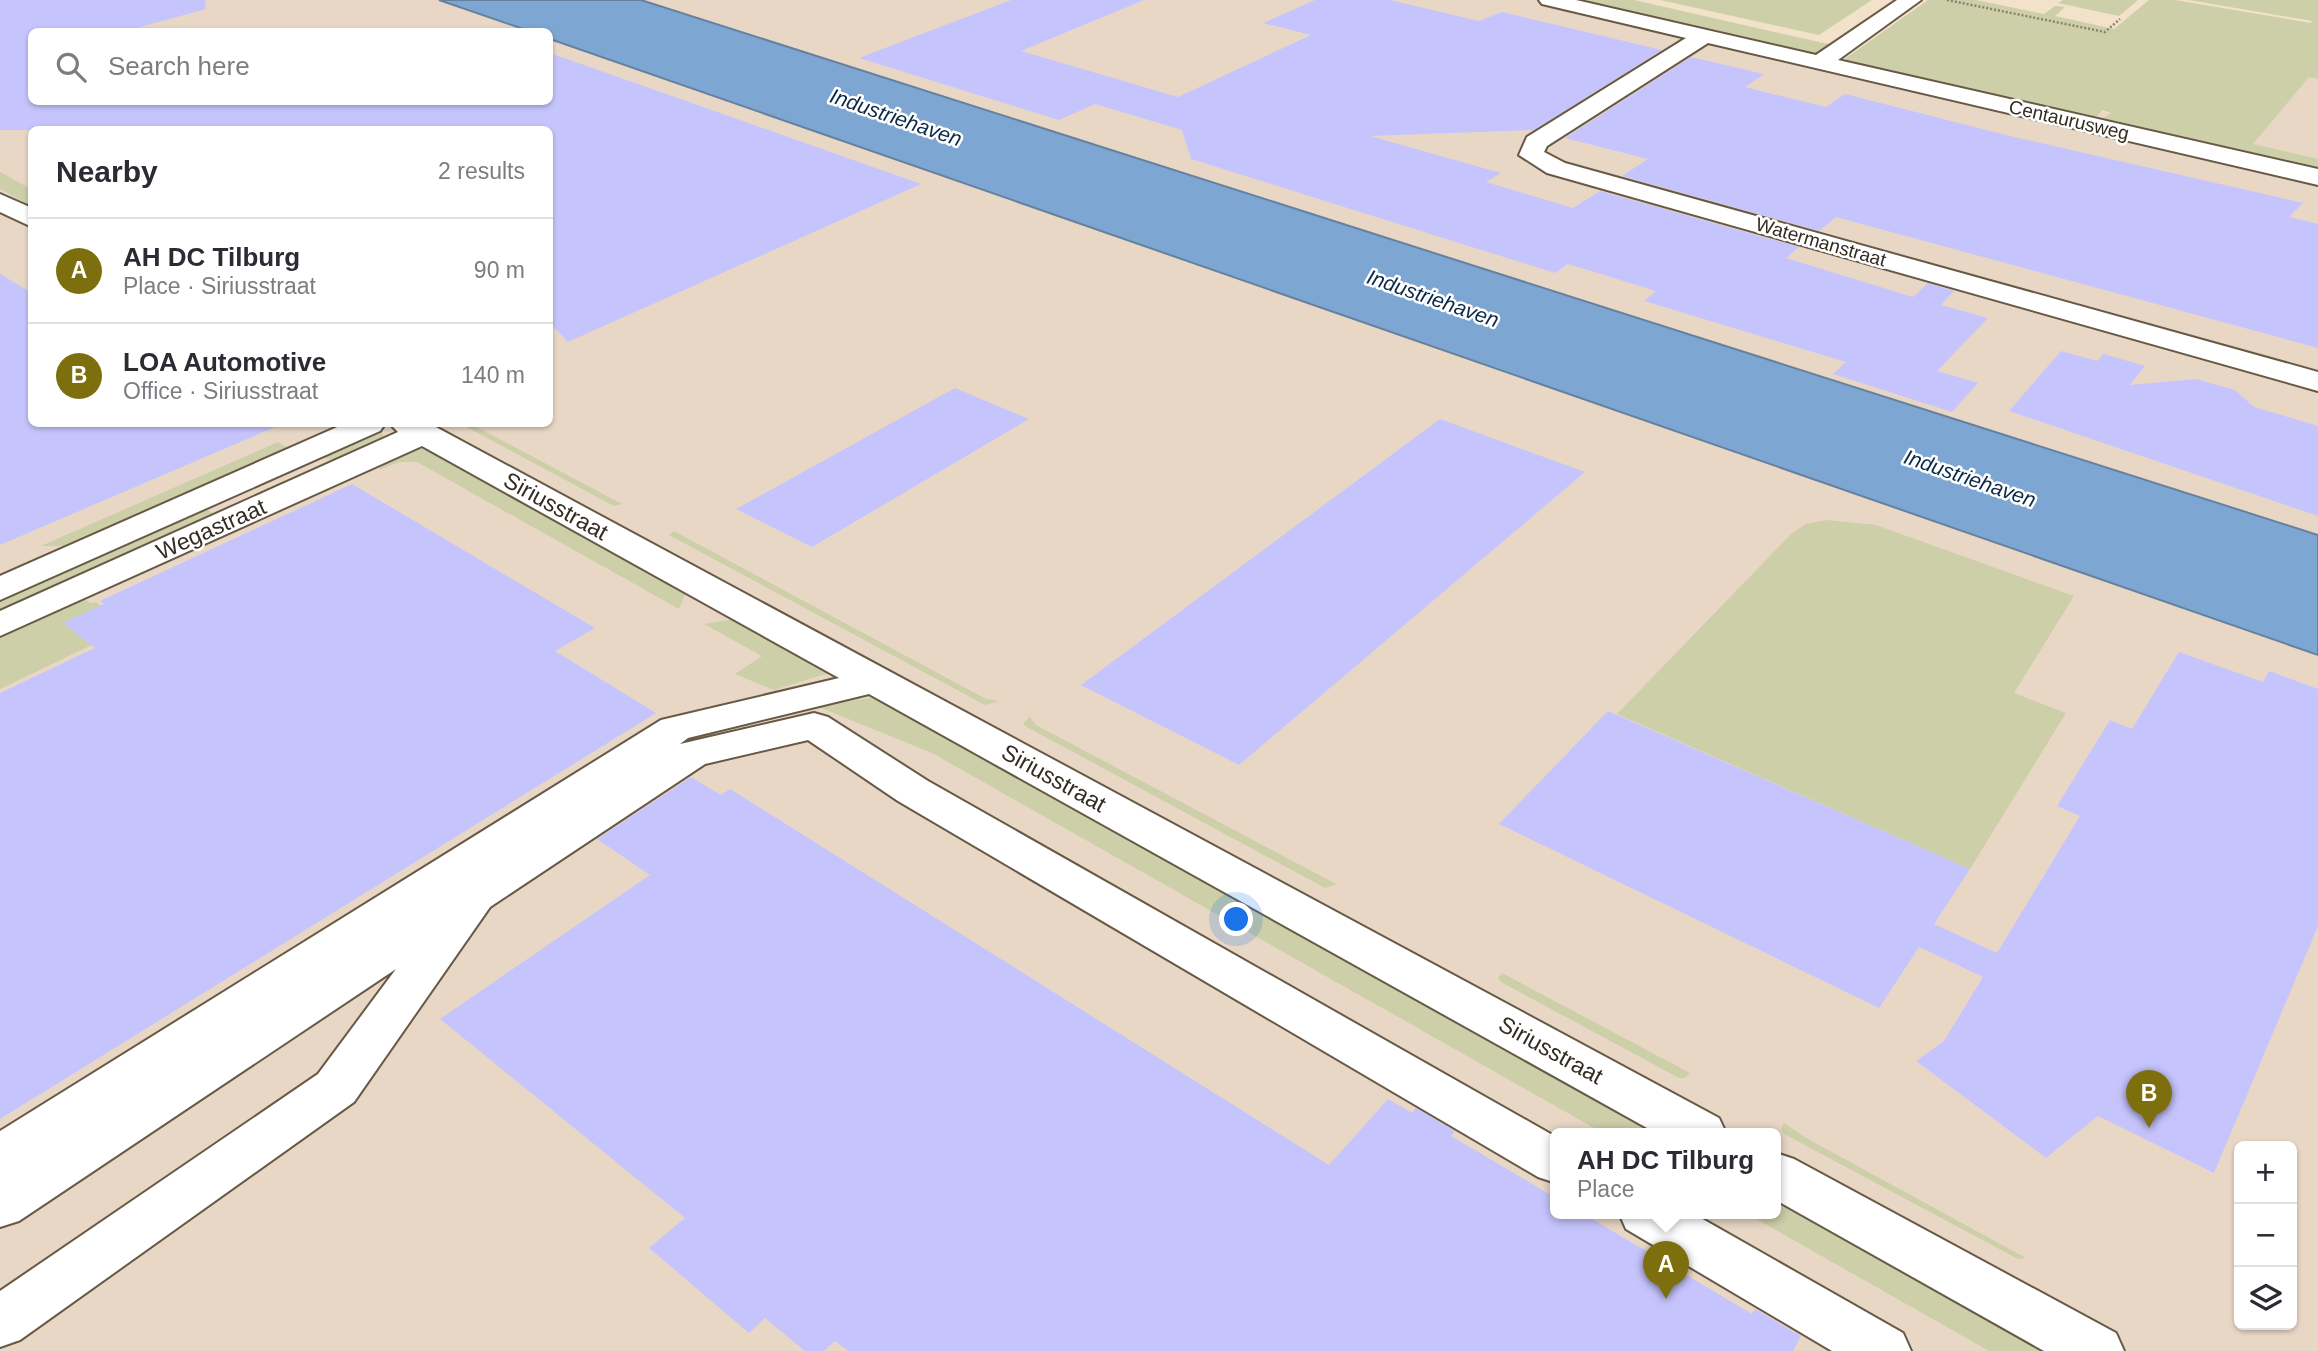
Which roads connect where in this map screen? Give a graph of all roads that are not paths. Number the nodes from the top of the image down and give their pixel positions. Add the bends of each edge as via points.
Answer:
1 (1549, 0) edge
2 (1911, 0) edge
3 (1704, 36) junction
4 (1819, 63) junction
5 (2318, 177) edge
6 (0, 202) edge
7 (28, 217) edge
8 (2318, 382) edge
9 (362, 427) edge
10 (414, 428) edge
11 (275, 466) junction
12 (310, 484) junction
13 (0, 589) edge
14 (0, 625) edge
15 (875, 681) junction
16 (474, 895) junction
17 (1692, 1128) edge
18 (0, 1157) edge
19 (1550, 1159) edge
20 (1781, 1177) edge
21 (0, 1205) edge
22 (1655, 1219) edge
23 (0, 1322) edge
24 (1883, 1351) edge
25 (2096, 1351) edge

1 - 3 street, Centaurusweg
2 - 4 street
3 - 4 street, Centaurusweg
3 - 8 street, Watermanstraat via 1536,142 1531,155 1569,172
4 - 5 street, Centaurusweg
6 - 7 street
9 - 11 street, Wegastraat
10 - 12 street, Wegastraat
10 - 15 street, Siriusstraat
11 - 12 street
11 - 13 street, Wegastraat
12 - 14 street, Wegastraat
15 - 17 street, Siriusstraat
15 - 18 street via 676,729
16 - 19 street via 692,754 814,726 913,791
16 - 21 street
16 - 23 street via 337,1088
20 - 25 street
22 - 24 street

